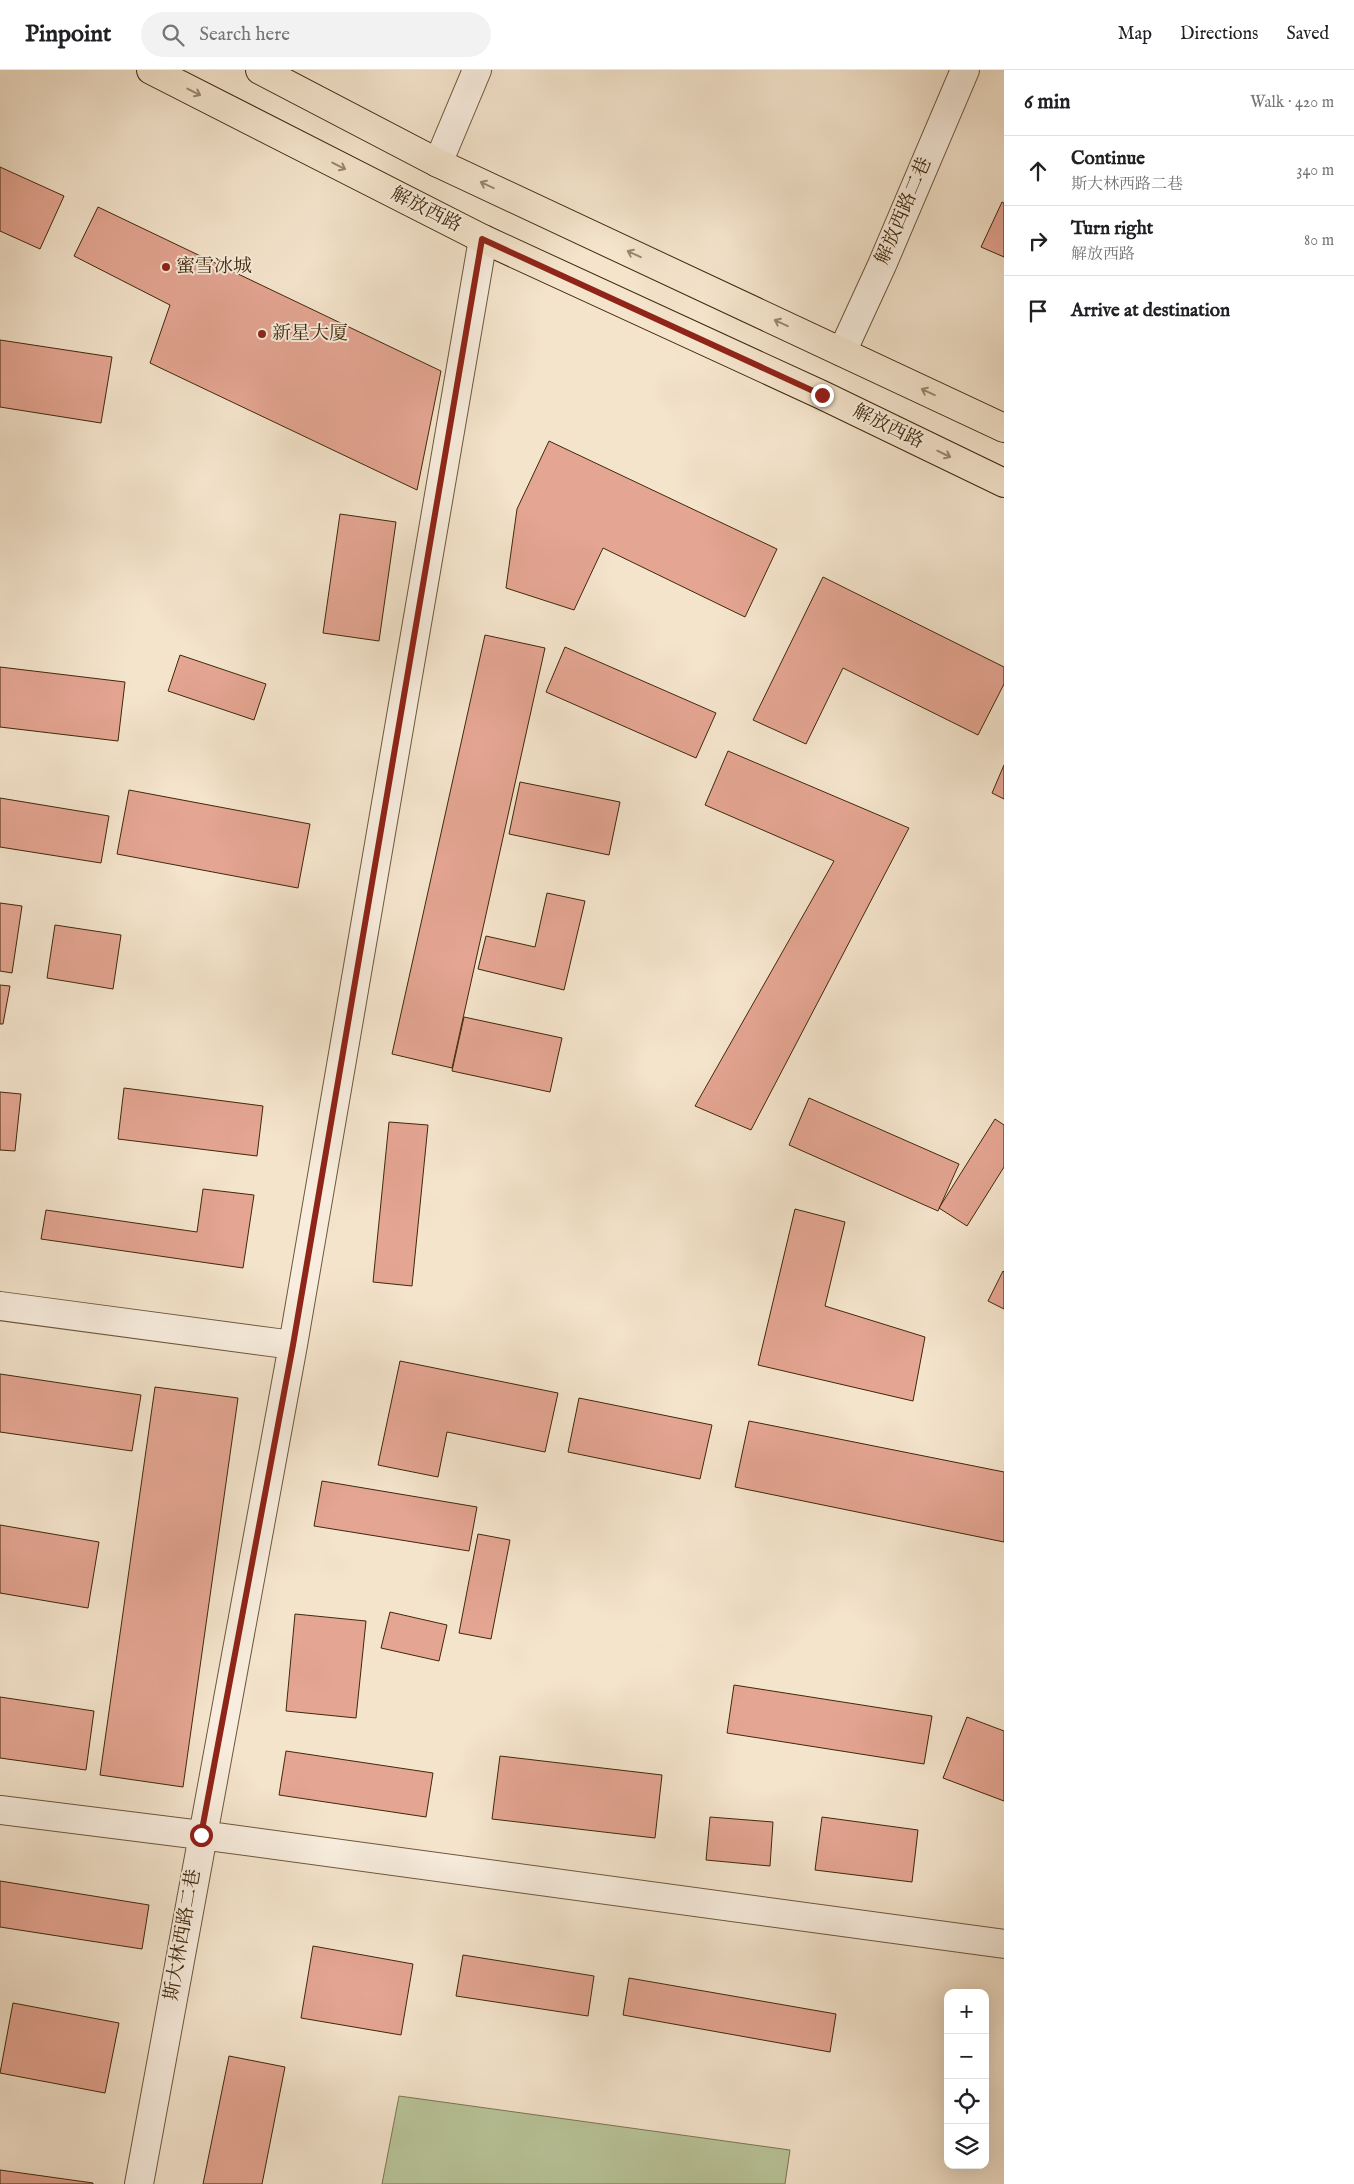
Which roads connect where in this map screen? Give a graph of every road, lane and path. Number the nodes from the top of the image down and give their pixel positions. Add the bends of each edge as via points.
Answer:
1 (151, 70) edge
2 (260, 70) edge
3 (477, 70) edge
4 (964, 70) edge
5 (438, 163) junction
6 (482, 239) junction
7 (842, 352) junction
8 (1004, 428) edge
9 (1004, 483) edge
10 (0, 1306) edge
11 (293, 1345) junction
12 (0, 1810) edge
13 (201, 1835) junction
14 (1004, 1944) edge
15 (139, 2184) edge

1 -> 6 main road, 解放西路
2 - 5 main road
3 - 5 street
4 - 7 street, 解放西路二巷
7 -> 5 main road
6 -> 9 main road, 解放西路 via 822,395
6 - 11 street, 斯大林西路二巷
8 -> 7 main road
10 - 11 street
11 - 13 street, 斯大林西路二巷
12 - 13 street
13 - 14 street
13 - 15 street, 斯大林西路二巷

